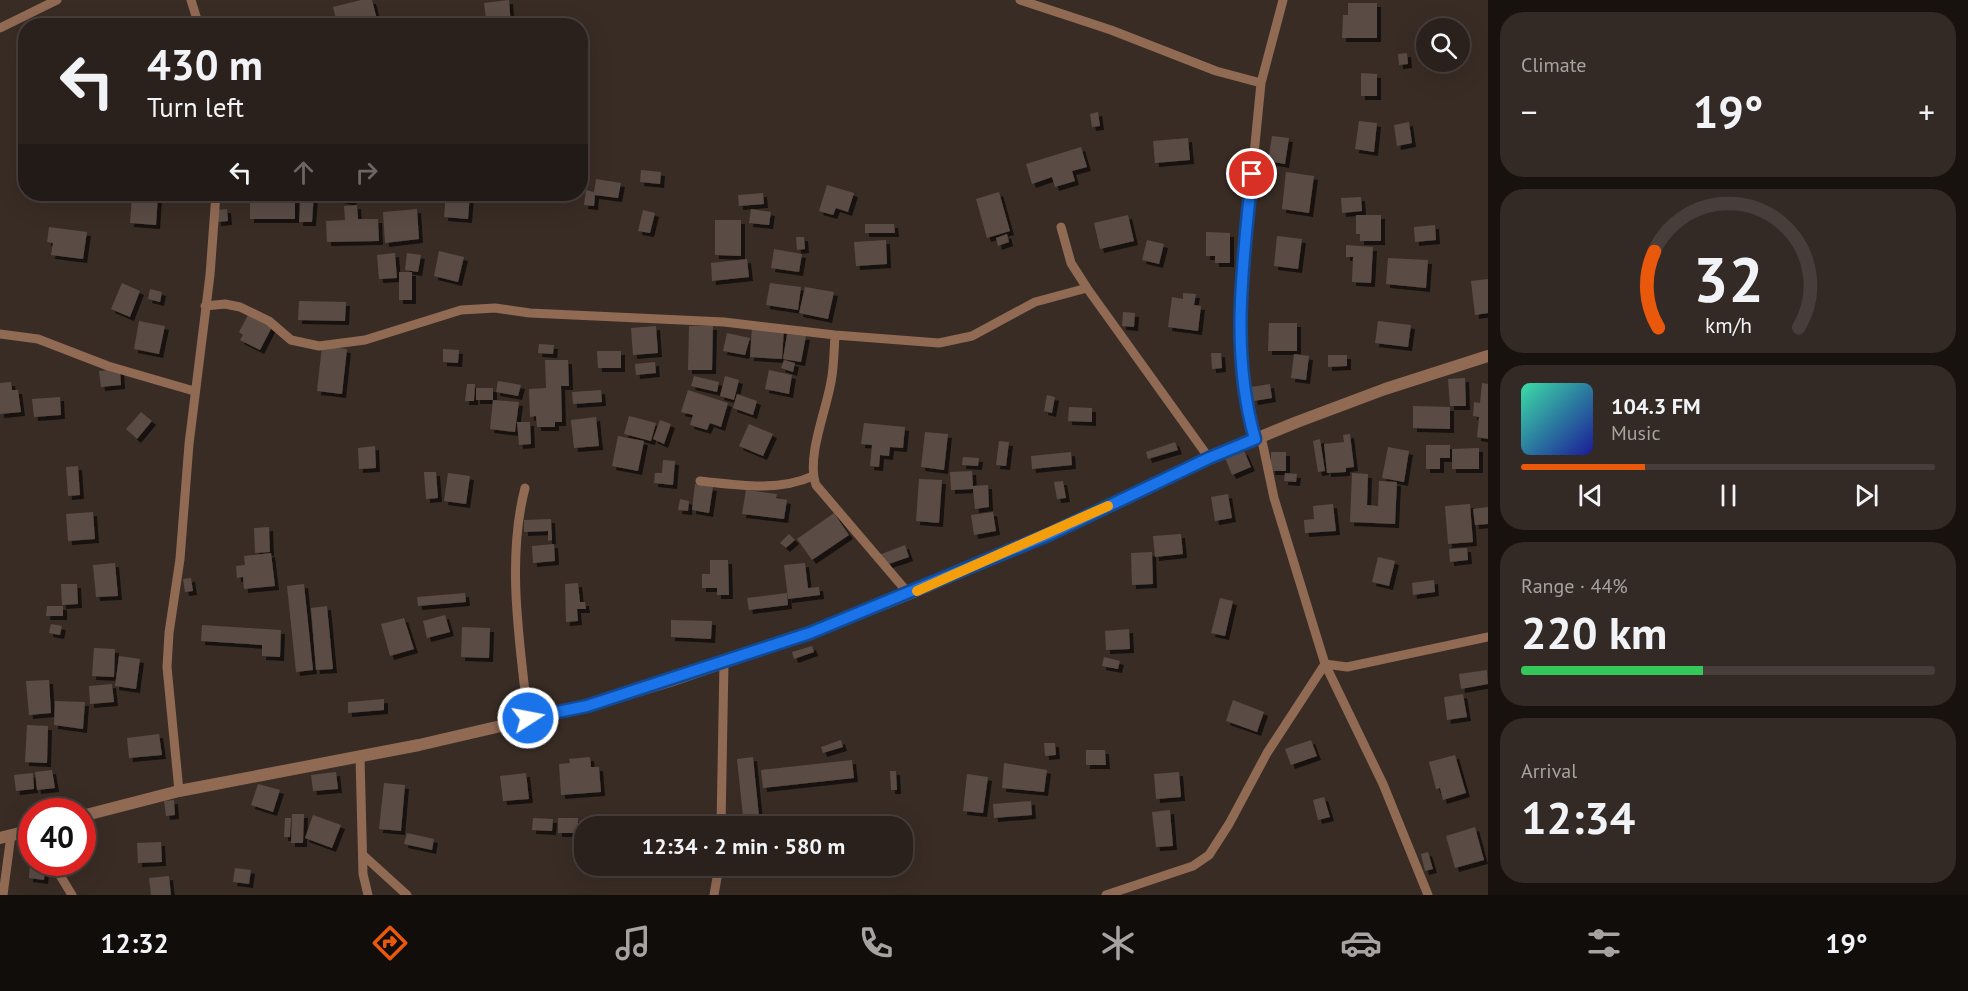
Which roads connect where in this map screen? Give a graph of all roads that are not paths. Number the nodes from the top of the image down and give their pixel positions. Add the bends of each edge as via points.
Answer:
1 (57, 0) edge
2 (191, 0) edge
3 (1020, 0) edge
4 (1283, 0) edge
5 (20, 18) edge
6 (197, 18) edge
7 (18, 19) edge
8 (0, 28) edge
9 (1261, 83) junction
10 (215, 201) edge
11 (1060, 227) dead end
12 (1087, 288) junction
13 (205, 306) junction
14 (0, 334) edge
15 (835, 335) junction
16 (1488, 356) edge
17 (194, 390) junction
18 (1258, 437) junction
19 (1209, 458) junction
20 (813, 476) junction
21 (700, 481) dead end
22 (525, 488) dead end
23 (909, 594) junction
24 (1488, 637) edge
25 (724, 662) junction
26 (1325, 664) junction
27 (528, 718) junction
28 (360, 757) junction
29 (179, 791) junction
30 (96, 812) edge
31 (721, 816) edge
32 (6, 836) edge
33 (363, 855) junction
34 (60, 876) edge
35 (717, 876) edge
36 (3, 895) edge
37 (72, 895) edge
38 (368, 895) edge
39 (407, 895) edge
40 (714, 895) edge
41 (1106, 895) edge
42 (1428, 895) edge

1 - 5 street
2 - 6 street
3 - 9 street via 1216,71
4 - 9 street
7 - 8 street
9 - 18 street via 1239,338 1246,410
10 - 13 street
11 - 12 street via 1071,263
12 - 15 street via 1035,302 988,329 939,343
12 - 19 street
13 - 15 street via 240,307 268,321 291,339 319,346 365,340 461,310 495,308 724,322
13 - 17 street
14 - 17 street via 38,339 108,366
15 - 20 street via 832,378 812,460
16 - 18 street via 1385,389
17 - 29 street via 167,667
18 - 19 street
18 - 26 street
19 - 23 street via 1050,534
20 - 21 street via 795,484 778,485
20 - 23 street via 816,486
22 - 27 street via 516,526
23 - 25 street
24 - 26 street via 1347,667
25 - 27 street via 587,706
25 - 31 street
26 - 41 street via 1267,753 1209,855 1193,866
26 - 42 street via 1383,784
27 - 28 street
28 - 29 street
28 - 33 street
29 - 30 street
32 - 36 street
33 - 38 street
33 - 39 street
34 - 37 street
35 - 40 street

